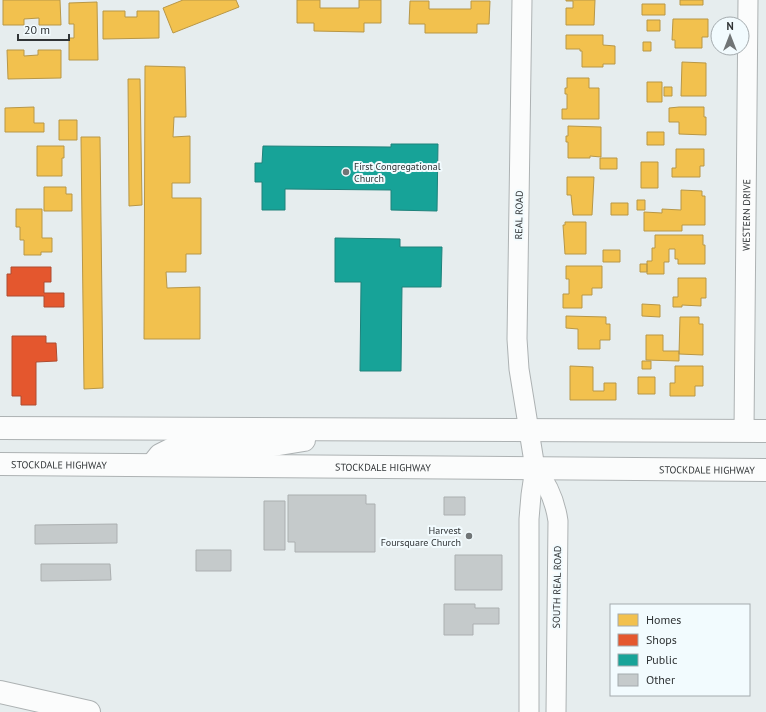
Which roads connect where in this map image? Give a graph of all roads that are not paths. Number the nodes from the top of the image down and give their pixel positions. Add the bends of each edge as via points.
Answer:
1 (522, 0) edge
2 (748, 0) edge
3 (0, 428) edge
4 (348, 429) junction
5 (530, 430) junction
6 (744, 431) junction
7 (766, 431) edge
8 (0, 464) edge
9 (152, 465) junction
10 (535, 468) junction
11 (766, 470) edge
12 (0, 692) edge
13 (89, 712) edge
14 (529, 712) edge
15 (556, 712) edge

1 - 5 street, REAL ROAD via 517,339
2 - 6 street, WESTERN DRIVE
3 - 4 main road
4 - 5 main road
4 - 9 main road via 262,447 172,449 160,455
5 - 6 main road
5 - 10 street, SOUTH REAL ROAD
6 - 7 main road
8 - 9 main road, STOCKDALE HIGHWAY
9 - 10 main road, STOCKDALE HIGHWAY
10 - 11 main road, STOCKDALE HIGHWAY
10 - 14 street, SOUTH REAL ROAD via 529,518
10 - 15 street, SOUTH REAL ROAD via 551,492 558,520
12 - 13 main road

